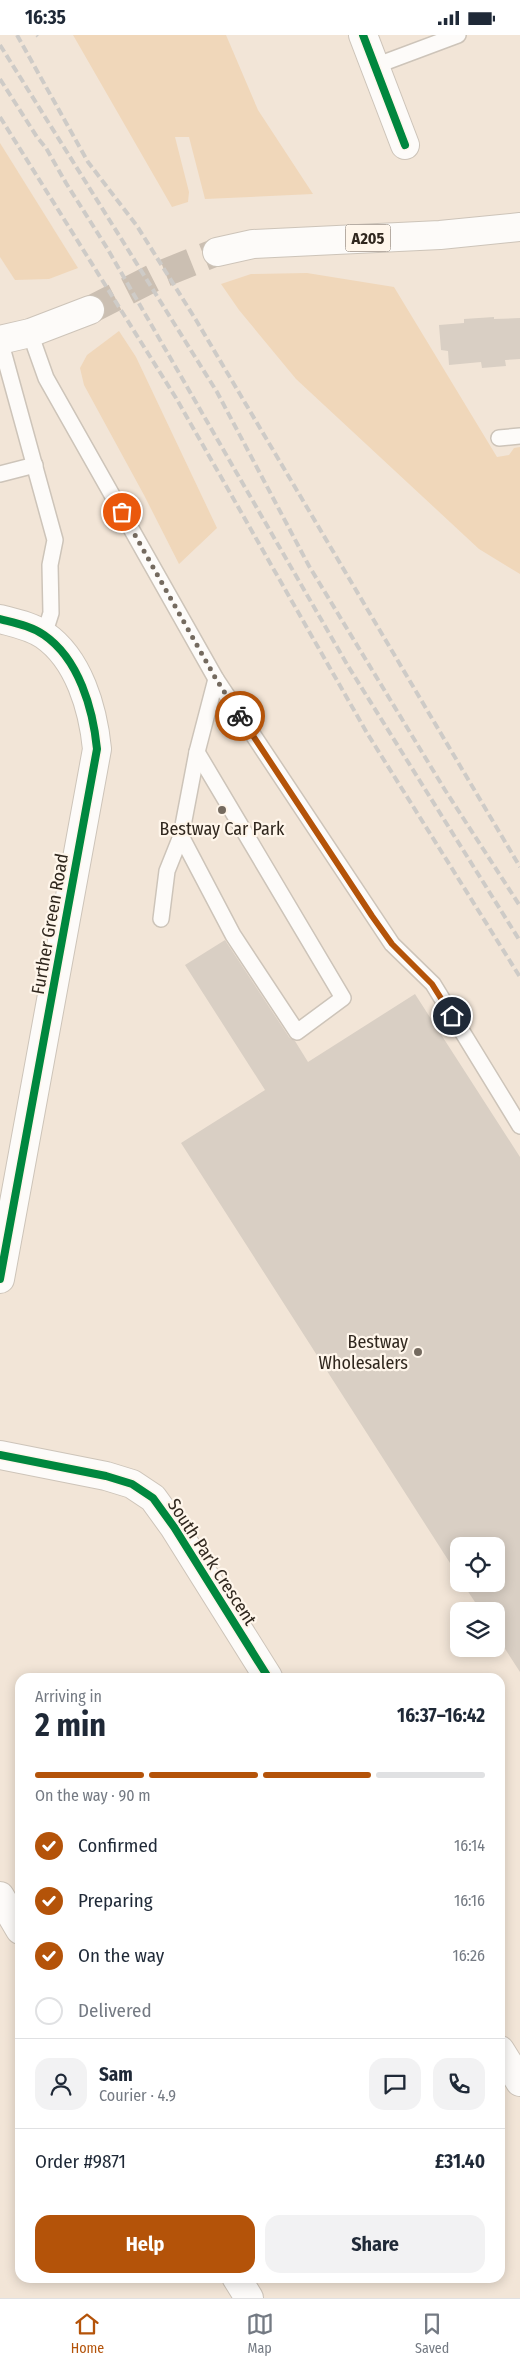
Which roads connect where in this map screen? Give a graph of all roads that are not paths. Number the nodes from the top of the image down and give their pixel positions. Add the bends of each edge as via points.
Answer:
1 (363, 35) edge
2 (458, 35) edge
3 (375, 66) junction
4 (405, 145) dead end
5 (520, 227) edge
6 (217, 251) tunnel mouth
7 (90, 310) tunnel mouth
8 (30, 333) junction
9 (0, 340) edge
10 (520, 435) edge
11 (499, 438) dead end
12 (35, 465) junction
13 (0, 474) edge
14 (23, 627) edge
15 (216, 679) junction
16 (197, 752) junction
17 (181, 836) junction
18 (161, 919) dead end
19 (520, 1127) edge
20 (0, 1279) edge
21 (0, 1455) edge
22 (265, 1673) edge
23 (0, 1896) edge
24 (15, 1922) edge
25 (505, 2057) edge
26 (520, 2082) edge
27 (240, 2283) edge
28 (249, 2298) edge

1 - 3 main road
2 - 3 lane
3 - 4 main road
5 - 6 main road, A205 via 440,235 253,244
7 - 8 main road
8 - 9 main road
8 - 15 lane via 46,378
9 - 12 lane
10 - 11 lane
12 - 13 lane
12 - 14 lane via 55,540 50,565 52,613
14 - 20 main road, Further Green Road via 62,651 88,699 97,749
15 - 16 lane
15 - 19 lane via 372,916 392,944 432,984
16 - 17 lane
16 - 17 lane via 343,998 297,1032 232,935
17 - 18 lane via 167,871
21 - 22 main road, South Park Crescent via 106,1476 132,1484 153,1498
23 - 24 main road
25 - 26 main road
27 - 28 main road

